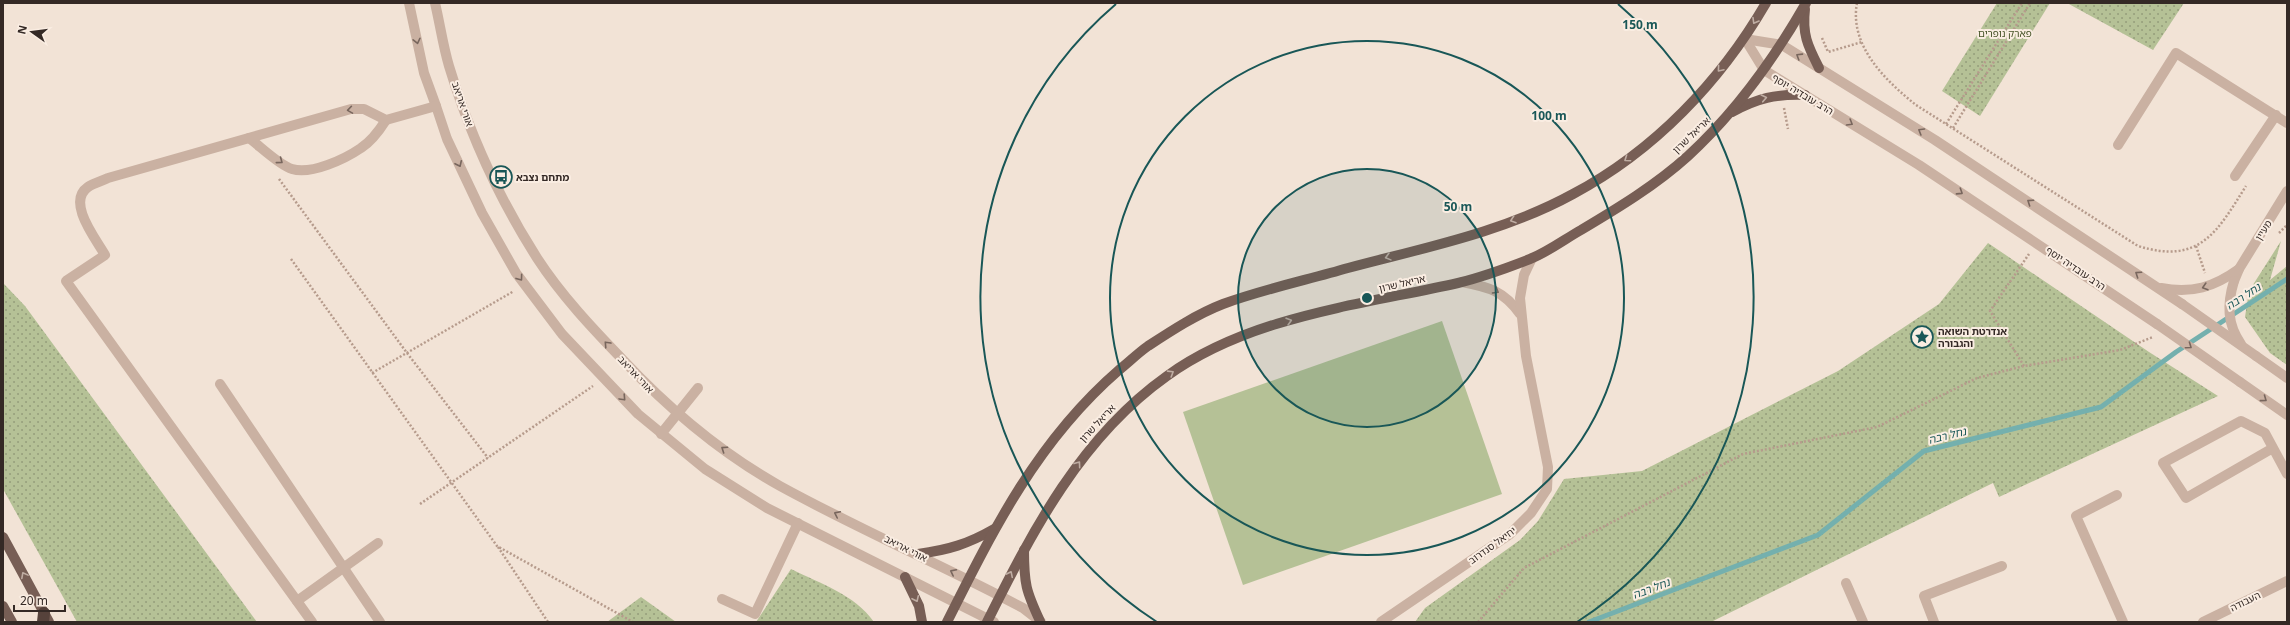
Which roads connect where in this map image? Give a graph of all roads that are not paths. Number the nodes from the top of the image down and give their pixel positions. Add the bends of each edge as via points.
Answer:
1 (409, 3) edge
2 (435, 3) edge
3 (1766, 3) edge
4 (1806, 4) edge
5 (1745, 39) junction
6 (1782, 45) junction
7 (1819, 68) junction
8 (1764, 70) junction
9 (1805, 95) junction
10 (436, 106) junction
11 (1729, 113) junction
12 (2276, 115) junction
13 (386, 120) junction
14 (2287, 123) edge
15 (249, 138) junction
16 (2118, 145) dead end
17 (2235, 176) dead end
18 (2287, 191) edge
19 (1532, 258) junction
20 (2239, 269) junction
21 (1462, 282) junction
22 (2155, 286) junction
23 (1522, 316) junction
24 (2246, 350) junction
25 (2287, 378) edge
26 (220, 384) dead end
27 (698, 388) dead end
28 (677, 414) junction
29 (2287, 416) edge
30 (661, 434) junction
31 (2273, 448) junction
32 (2287, 474) edge
33 (2117, 495) dead end
34 (798, 523) junction
35 (996, 528) junction
36 (3, 537) edge
37 (378, 543) dead end
38 (1024, 549) junction
39 (918, 554) junction
40 (2002, 566) dead end
41 (343, 567) junction
42 (905, 577) junction
43 (968, 579) junction
44 (2287, 581) edge
45 (1846, 583) dead end
46 (1000, 596) junction
47 (722, 599) dead end
48 (297, 601) junction
49 (957, 603) junction
50 (3, 606) edge
51 (45, 619) edge
52 (990, 621) edge
53 (12, 622) edge
54 (312, 622) edge
55 (380, 622) edge
56 (922, 622) edge
57 (947, 622) edge
58 (1040, 622) edge
59 (1380, 622) edge
60 (1863, 622) edge
61 (1934, 622) edge
62 (2123, 622) edge
63 (2203, 622) edge

1 -> 10 street via 424,73
28 -> 2 street, אורי אריאב via 581,317 537,258 505,201 471,129 449,66
3 -> 5 main road
4 - 6 main road, אריאל שרון
4 - 7 main road via 1803,23 1806,42
5 - 6 street
5 - 8 street, הרב עובדיה יוסף
5 -> 35 main road via 1694,100 1663,131 1632,156 1572,195 1521,218 1465,237 1222,304 1146,347 1098,388 1061,427 1024,480
7 -> 6 street
6 - 8 main road, אריאל שרון
22 -> 7 street via 1935,140
8 - 9 street, הרב עובדיה יוסף
8 - 11 main road, אריאל שרון
11 -> 9 main road via 1756,100 1782,94
9 -> 29 street, הרב עובדיה יוסף, bridge via 1919,165 2037,243
10 - 13 street
10 -> 30 street via 447,139 482,213 524,285 562,334 638,414
11 - 19 main road, אריאל שרון via 1687,157 1653,184 1617,209
12 - 14 street
12 - 16 street via 2176,53
12 - 17 street
13 -> 15 street via 364,110 351,109
15 -> 13 street via 290,168 302,172 319,168 361,148 374,137
15 - 48 street via 108,178 88,187 82,195 80,208 106,255 66,281
18 - 20 street, מעיין
19 - 21 main road, אריאל שרון
19 - 23 street, יחיאל סנדרוב via 1524,275 1520,298
20 -> 22 street, מעיין via 2209,286 2184,291
20 - 24 street, מעיין, bridge via 2229,303 2230,321 2236,337
21 -> 23 street, יחיאל סנדרוב via 1490,288 1511,300
38 -> 21 main road, אריאל שרון via 1053,499 1089,450 1122,414 1166,376 1195,358 1235,337 1295,319
22 - 24 street, bridge
23 - 59 street, יחיאל סנדרוב via 1526,356 1548,467 1547,489 1532,513 1510,534
24 - 25 street, bridge
26 - 41 street
27 - 28 street
28 - 30 street
39 -> 28 street, אורי אריאב via 780,485 720,447
30 - 34 street via 705,469 767,508
31 - 31 street via 2186,498 2163,463 2241,421 2265,433
31 - 32 street
33 - 62 street via 2076,516
34 - 42 street
34 - 47 street via 755,614
35 - 39 main road via 971,542
35 - 43 main road
51 -> 36 main road
37 - 41 street
46 -> 38 main road, אריאל שרון
38 - 58 main road via 1026,593
43 -> 39 street, אורי אריאב
40 - 61 street via 1924,596
41 - 48 street
41 - 55 street
42 - 49 street
42 -> 56 main road via 919,606
43 - 46 street, אורי אריאב
43 - 49 main road
44 - 63 street, העבודה
45 - 60 street
46 - 52 main road, אריאל שרון
46 - 58 street
48 - 54 street
49 - 52 street
49 - 57 main road
50 - 53 main road

